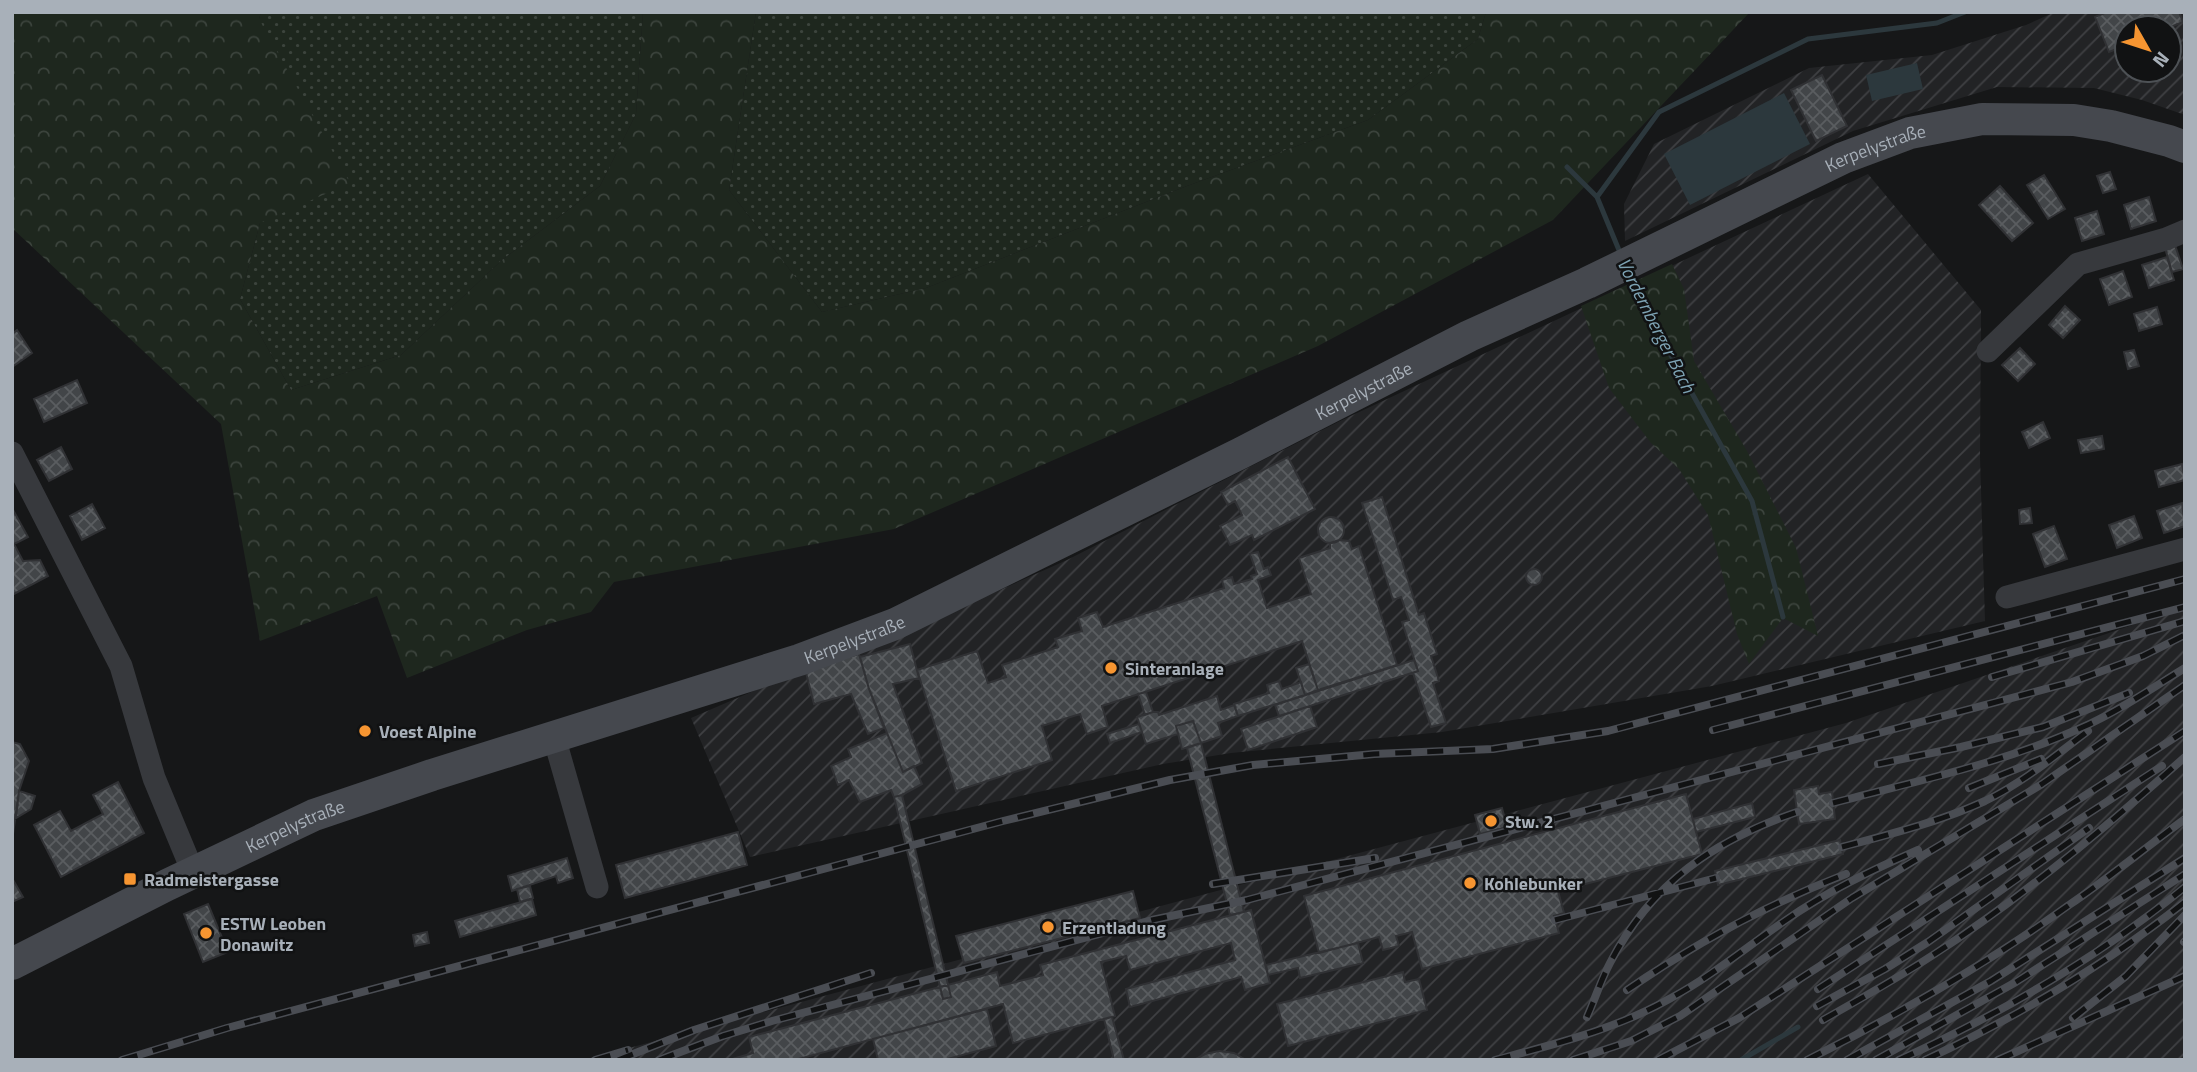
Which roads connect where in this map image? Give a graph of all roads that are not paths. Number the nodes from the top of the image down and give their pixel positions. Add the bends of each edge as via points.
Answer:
1 (2185, 147) edge
2 (2185, 231) edge
3 (1988, 351) dead end
4 (12, 453) edge
5 (2185, 549) edge
6 (2007, 597) dead end
7 (554, 737) junction
8 (193, 873) junction
9 (597, 887) dead end
10 (12, 964) edge

1 - 7 main road, Kerpelystraße via 2074,120 1982,119 1910,133 1843,158 1469,336 895,624 806,658
2 - 3 street via 2078,264
4 - 8 street via 121,666 154,778
5 - 6 street
7 - 8 main road, Kerpelystraße via 314,815
7 - 9 street
8 - 10 main road, Kerpelystraße

